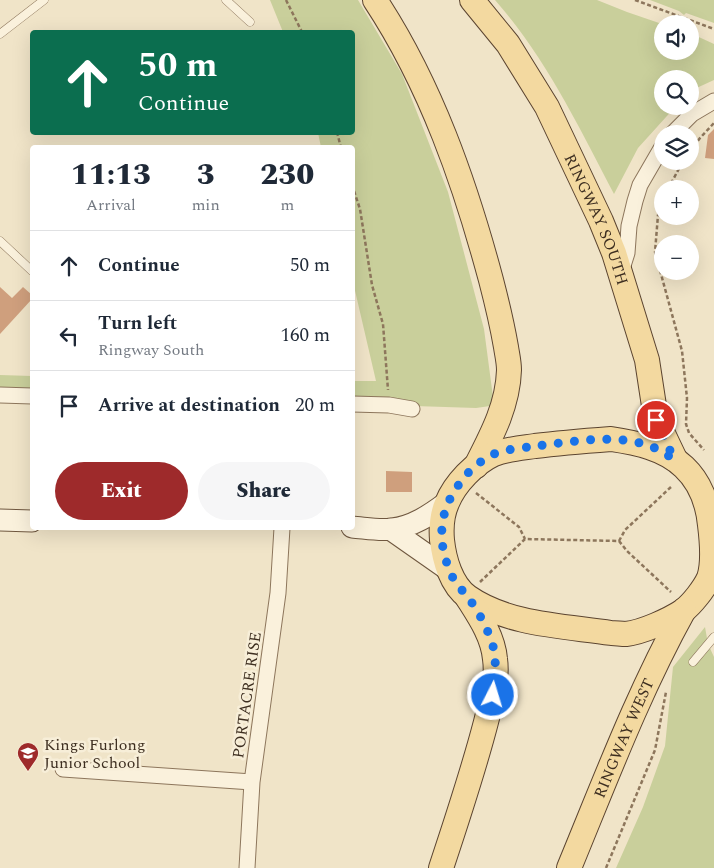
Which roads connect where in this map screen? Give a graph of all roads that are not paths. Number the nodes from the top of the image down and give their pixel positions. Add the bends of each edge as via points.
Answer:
1 (44, 0) edge
2 (226, 0) edge
3 (375, 0) edge
4 (472, 0) edge
5 (250, 22) dead end
6 (0, 34) edge
7 (714, 101) edge
8 (681, 125) edge
9 (654, 161) edge
10 (0, 241) edge
11 (30, 269) edge
12 (620, 274) junction
13 (0, 395) edge
14 (30, 396) edge
15 (355, 404) edge
16 (412, 409) dead end
17 (674, 459) junction
18 (476, 466) junction
19 (705, 487) edge
20 (446, 503) junction
21 (0, 520) edge
22 (30, 521) edge
23 (355, 527) edge
24 (390, 529) junction
25 (282, 530) edge
26 (450, 571) junction
27 (712, 576) edge
28 (473, 589) junction
29 (677, 601) junction
30 (714, 637) edge
31 (693, 662) dead end
32 (63, 769) dead end
33 (252, 782) junction
34 (247, 868) edge
35 (441, 868) edge
36 (569, 868) edge

1 - 6 lane
2 - 5 lane
3 - 18 main road via 418,77 444,137 474,219 500,315 509,369 504,403 495,430
4 - 12 main road, RINGWAY SOUTH via 508,44 548,107 601,221
7 - 8 street
9 - 12 street via 635,201 627,253
10 - 11 lane
12 - 17 main road, RINGWAY SOUTH via 646,360 656,420
13 - 14 street
15 - 16 street
17 - 18 main road via 654,448 611,439 508,450 493,454
17 - 19 main road
18 - 20 main road
19 - 27 main road
20 - 24 street via 412,524
20 - 26 main road via 441,526 443,554
21 - 22 street
23 - 24 street
24 - 26 street
25 - 33 street, PORTACRE RISE via 278,592
26 - 28 main road via 454,580
27 - 29 main road via 698,595
28 - 29 main road via 489,609 514,618 626,634 642,629
28 - 35 main road via 496,660 493,695
29 - 36 main road, RINGWAY WEST via 660,652
30 - 31 lane
32 - 33 street
33 - 34 street, PORTACRE RISE

